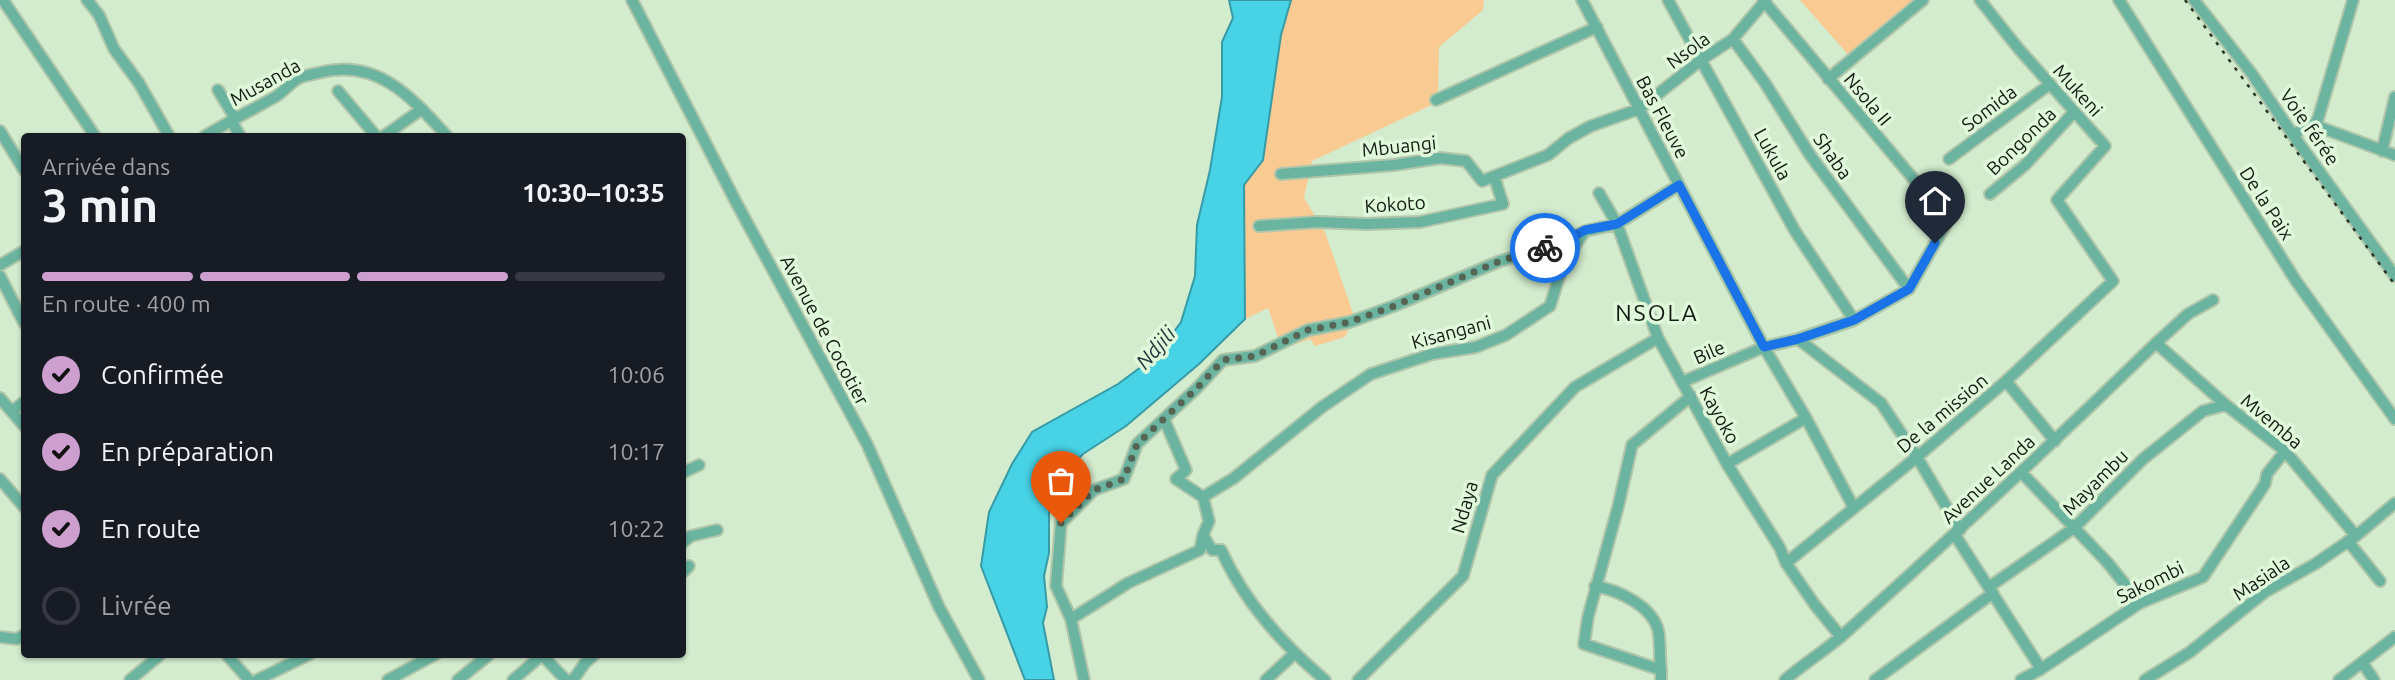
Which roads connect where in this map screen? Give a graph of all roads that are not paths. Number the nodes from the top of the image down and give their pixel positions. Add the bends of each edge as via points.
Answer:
1 (3, 0) edge
2 (87, 0) edge
3 (632, 0) edge
4 (1582, 0) edge
5 (1668, 0) edge
6 (1923, 0) edge
7 (2119, 0) edge
8 (2194, 0) edge
9 (2353, 0) edge
10 (1765, 1) edge
11 (1984, 2) edge
12 (1597, 27) junction
13 (1733, 39) junction
14 (1701, 60) junction
15 (1828, 79) junction
16 (2050, 85) junction
17 (218, 90) dead end
18 (338, 91) dead end
19 (2395, 97) edge
20 (1436, 100) dead end
21 (422, 108) junction
22 (1639, 109) junction
23 (2074, 112) junction
24 (233, 119) junction
25 (2314, 125) junction
26 (0, 131) edge
27 (93, 133) edge
28 (167, 133) edge
29 (210, 133) edge
30 (239, 133) edge
31 (373, 133) edge
32 (388, 133) edge
33 (444, 133) edge
34 (2293, 135) junction
35 (2382, 151) junction
36 (2395, 155) edge
37 (1949, 159) dead end
38 (21, 165) edge
39 (1281, 174) dead end
40 (1494, 176) junction
41 (1679, 185) junction
42 (1599, 194) dead end
43 (1990, 194) dead end
44 (1617, 224) junction
45 (1259, 226) dead end
46 (1585, 230) junction
47 (21, 253) edge
48 (0, 265) edge
49 (0, 276) edge
50 (2395, 276) edge
51 (2113, 281) joint
52 (1909, 289) junction
53 (2213, 300) dead end
54 (21, 317) edge
55 (1854, 320) junction
56 (1658, 338) junction
57 (1798, 339) junction
58 (2156, 343) junction
59 (1764, 347) junction
60 (2006, 381) junction
61 (1682, 382) junction
62 (1690, 396) junction
63 (0, 398) edge
64 (21, 404) edge
65 (2226, 405) junction
66 (12, 411) junction
67 (1806, 418) junction
68 (1164, 419) junction
69 (2395, 419) edge
70 (21, 422) edge
71 (2055, 441) junction
72 (2285, 451) junction
73 (1917, 457) junction
74 (1727, 464) junction
75 (699, 465) dead end
76 (686, 471) edge
77 (2021, 472) junction
78 (2, 487) edge
79 (1203, 497) junction
80 (2395, 503) edge
81 (21, 504) edge
82 (1854, 508) junction
83 (2074, 528) junction
84 (718, 530) dead end
85 (1958, 533) junction
86 (1203, 534) junction
87 (2352, 538) junction
88 (686, 539) edge
89 (1786, 563) junction
90 (2380, 581) dead end
91 (1595, 586) junction
92 (1991, 590) junction
93 (2140, 603) junction
94 (1071, 619) junction
95 (0, 637) edge
96 (21, 637) edge
97 (1841, 637) junction
98 (2395, 637) edge
99 (1294, 654) junction
100 (156, 658) edge
101 (230, 658) edge
102 (302, 658) edge
103 (429, 658) edge
104 (485, 658) edge
105 (539, 658) edge
106 (545, 658) edge
107 (591, 658) edge
108 (2362, 662) junction
109 (2041, 669) junction
110 (1661, 675) edge
111 (130, 680) edge
112 (249, 680) edge
113 (257, 680) edge
114 (388, 680) edge
115 (458, 680) edge
116 (513, 680) edge
117 (566, 680) edge
118 (573, 680) edge
119 (979, 680) edge
120 (1084, 680) edge
121 (1266, 680) edge
122 (1325, 680) edge
123 (1358, 680) edge
124 (1784, 680) edge
125 (1875, 680) edge
126 (2021, 680) edge
127 (2145, 680) edge
128 (2339, 680) edge
129 (2374, 680) edge

1 - 27 street
2 - 28 street
3 - 119 street, Avenue de Cocotier via 867,444 939,607
4 - 12 street, Bas Fleuve
5 - 14 street, Lukula
6 - 15 street
7 - 69 street, De la Paix via 2290,272
8 - 34 street, Voie férée
9 - 25 street
10 - 13 street, Nsola
10 - 15 street, Nsola II
11 - 16 street, Mukeni
12 - 20 street
12 - 22 street, Bas Fleuve
13 - 14 street, Nsola
13 - 52 street, Shaba via 1810,155
14 - 22 street, Nsola
14 - 55 street, Lukula via 1795,231
15 - 52 street, Nsola II via 1948,220
16 - 23 street, Mukeni
16 - 37 street, Somida
17 - 24 street
18 - 31 street
19 - 35 street
21 - 24 street, Musanda via 394,84 363,70 335,69 300,78 278,96
21 - 32 street
21 - 33 street, Musanda
22 - 40 street, Nsola via 1591,126 1548,155
22 - 41 street, Bas Fleuve
23 - 43 street, Bongonda via 2025,165
23 - 51 street, Mukeni via 2105,146 2057,200
24 - 29 street, Musanda
24 - 30 street
25 - 34 street
25 - 35 street
26 - 38 street
34 - 50 street, Voie férée
35 - 36 street
39 - 40 street, Mbuangi via 1440,158 1466,161 1482,181
40 - 45 street, Kokoto via 1503,204 1432,219
41 - 44 street
41 - 59 street, Bas Fleuve
42 - 44 street, Kayoko
44 - 46 street
44 - 56 street, Kayoko
46 - 68 street via 1556,246 1500,261 1361,318 1308,330 1255,356 1223,360
46 - 79 street, Kisangani via 1564,261 1550,306 1506,335 1476,347 1432,354 1371,374
47 - 48 street
49 - 54 street
51 - 60 street, De la mission
52 - 55 street, Bile
53 - 58 street, Avenue Landa via 2188,314
55 - 57 street, Bile
56 - 61 street, Kayoko
56 - 123 street, Ndaya via 1575,387 1492,475 1462,576
57 - 59 street, Bile
57 - 73 street via 1881,403
58 - 65 street, Mvemba
58 - 71 street, Avenue Landa
59 - 61 street, Bile
59 - 67 street, Bas Fleuve
60 - 71 street
60 - 73 street, De la mission
61 - 62 street, Kayoko
62 - 74 street, Kayoko
62 - 91 street, Bile via 1632,445
63 - 66 street
64 - 66 street
65 - 72 street, Mvemba
65 - 83 street, Mayambu via 2203,411 2143,459
66 - 70 street
67 - 74 street
67 - 82 street, Bas Fleuve
68 - 79 street via 1186,470 1177,479
68 - 94 street via 1137,444 1124,479 1094,490 1061,523 1056,586
71 - 77 street, Avenue Landa
72 - 87 street, Mvemba
72 - 93 street, Sakombi via 2208,572
73 - 82 street, De la mission
73 - 85 street
74 - 89 street, Kayoko
75 - 76 street
77 - 83 street
77 - 85 street, Avenue Landa
78 - 81 street
79 - 86 street via 1209,520
80 - 87 street, Masiala
82 - 89 street, De la mission
83 - 92 street, Mayambu
83 - 93 street
84 - 88 street
85 - 92 street
85 - 97 street, Avenue Landa
86 - 94 street via 1200,550 1128,583
86 - 99 street via 1212,550 1221,550 1234,579
87 - 90 street, Mvemba
87 - 127 street, Masiala via 2265,592 2190,652
89 - 97 street, Kayoko
91 - 110 street via 1633,600 1655,621
91 - 110 street, Bile via 1584,645
92 - 109 street
92 - 125 street, Mayambu
93 - 109 street, Sakombi
94 - 120 street
95 - 96 street
97 - 124 street, Avenue Landa
98 - 108 street
99 - 121 street
99 - 122 street
100 - 111 street
101 - 112 street
102 - 113 street
103 - 114 street
104 - 115 street
105 - 116 street
106 - 117 street
107 - 118 street
108 - 128 street
108 - 129 street
109 - 126 street, Sakombi

